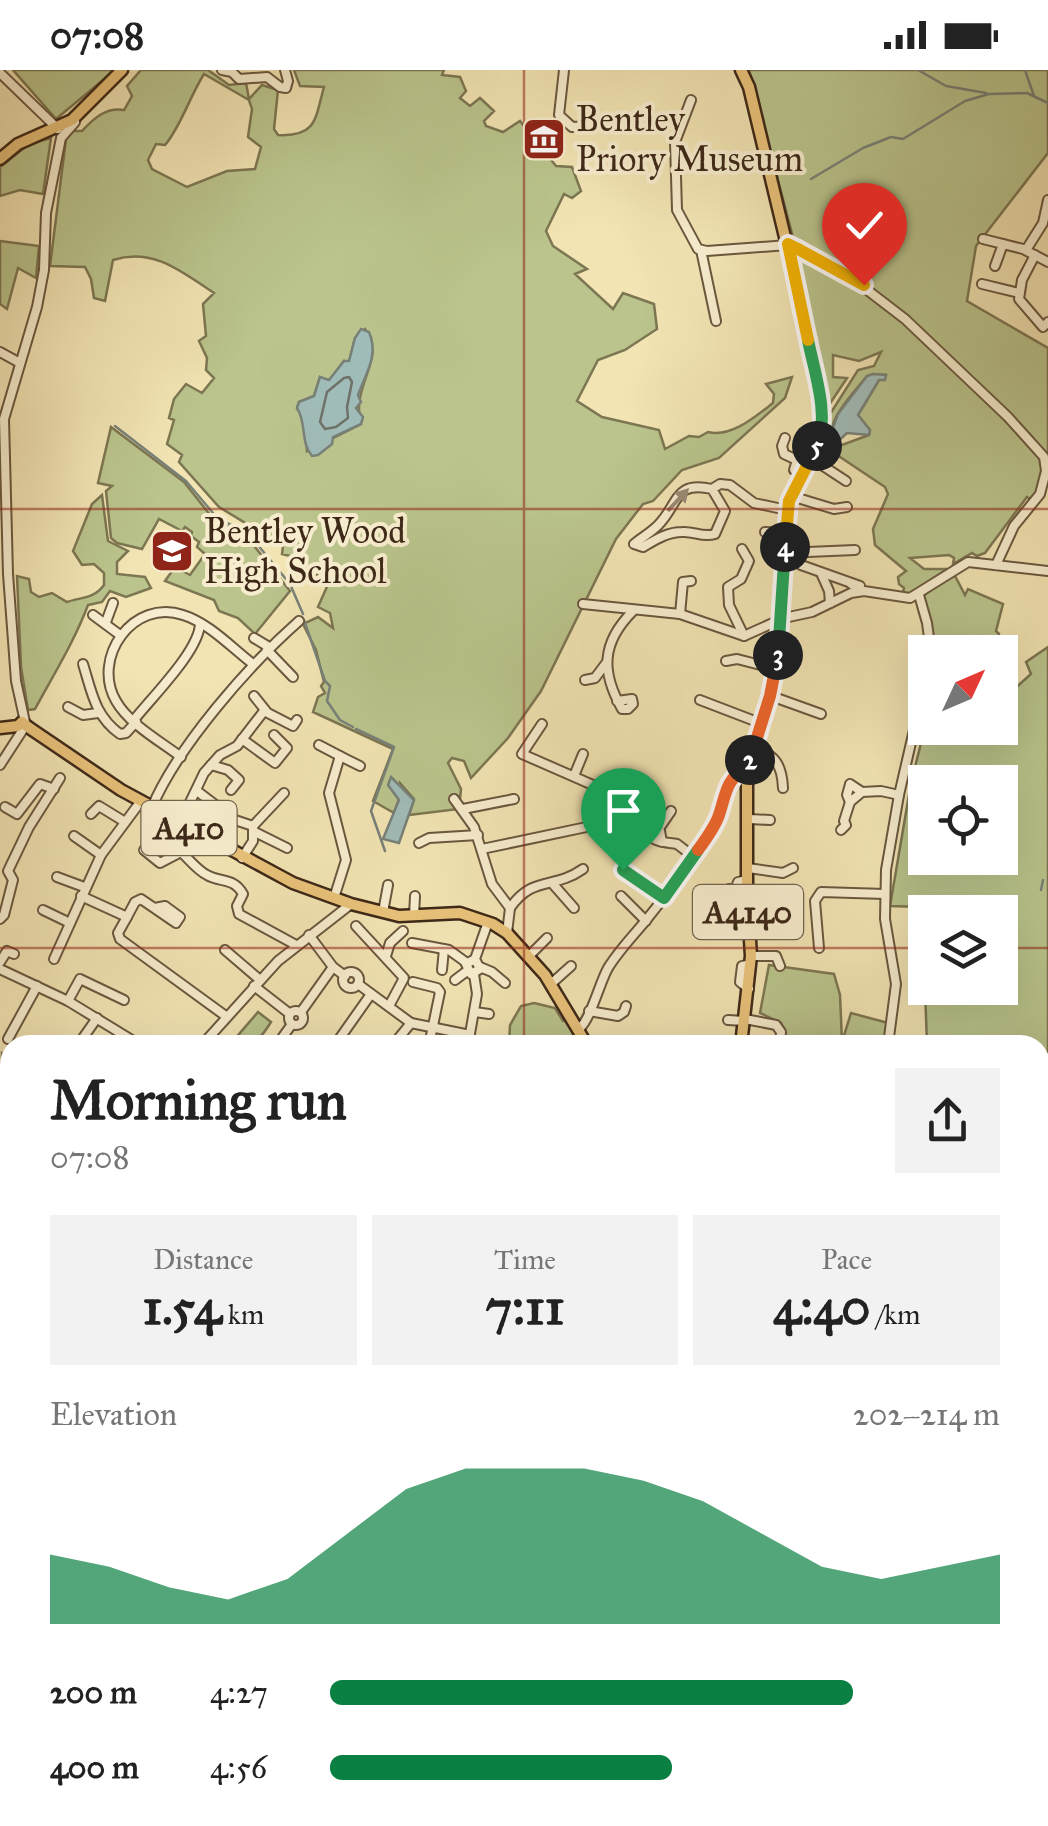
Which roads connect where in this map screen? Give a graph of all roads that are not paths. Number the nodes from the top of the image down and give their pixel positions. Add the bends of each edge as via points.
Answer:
1 (122, 70) edge
2 (222, 70) edge
3 (285, 70) edge
4 (564, 70) edge
5 (741, 70) edge
6 (0, 74) edge
7 (255, 74) edge
8 (691, 100) dead end
9 (590, 126) dead end
10 (59, 133) junction
11 (0, 158) edge
12 (1048, 200) edge
13 (983, 239) dead end
14 (788, 244) junction
15 (1003, 244) junction
16 (700, 250) junction
17 (1030, 252) junction
18 (1048, 262) edge
19 (995, 266) dead end
20 (982, 284) dead end
21 (1019, 293) junction
22 (716, 321) dead end
23 (1048, 322) edge
24 (0, 352) edge
25 (20, 363) junction
26 (785, 438) dead end
27 (1047, 457) edge
28 (811, 458) junction
29 (801, 475) junction
30 (846, 481) dead end
31 (712, 489) junction
32 (789, 502) junction
33 (847, 507) dead end
34 (660, 523) junction
35 (765, 532) dead end
36 (785, 532) junction
37 (668, 534) junction
38 (742, 550) dead end
39 (855, 550) dead end
40 (816, 552) junction
41 (784, 553) junction
42 (996, 565) junction
43 (1048, 571) edge
44 (818, 572) junction
45 (691, 581) dead end
46 (919, 595) junction
47 (842, 596) junction
48 (905, 599) junction
49 (142, 602) dead end
50 (830, 602) junction
51 (113, 604) dead end
52 (583, 604) dead end
53 (922, 609) junction
54 (623, 614) junction
55 (680, 614) junction
56 (93, 615) dead end
57 (147, 616) junction
58 (782, 619) junction
59 (299, 621) dead end
60 (106, 622) junction
61 (205, 630) junction
62 (0, 634) edge
63 (12, 634) junction
64 (120, 635) junction
65 (927, 635) edge
66 (744, 636) junction
67 (254, 638) dead end
68 (268, 648) junction
69 (726, 660) dead end
70 (607, 662) junction
71 (83, 664) dead end
72 (253, 664) junction
73 (776, 669) junction
74 (294, 677) dead end
75 (595, 678) junction
76 (584, 680) dead end
77 (609, 688) junction
78 (254, 696) dead end
79 (770, 696) junction
80 (700, 700) dead end
81 (618, 701) dead end
82 (68, 707) dead end
83 (266, 711) junction
84 (98, 713) junction
85 (821, 714) dead end
86 (297, 720) dead end
87 (135, 721) junction
88 (760, 723) junction
89 (542, 724) dead end
90 (23, 727) junction
91 (0, 728) edge
92 (274, 735) dead end
93 (242, 739) junction
94 (320, 745) dead end
95 (911, 745) edge
96 (753, 747) junction
97 (258, 754) junction
98 (338, 754) junction
99 (583, 754) dead end
100 (181, 757) junction
101 (250, 763) dead end
102 (212, 764) junction
103 (0, 765) edge
104 (360, 766) dead end
105 (746, 770) junction
106 (574, 776) junction
107 (60, 778) dead end
108 (783, 788) dead end
109 (54, 789) junction
110 (232, 790) dead end
111 (197, 791) junction
112 (862, 792) junction
113 (284, 794) dead end
114 (899, 795) junction
115 (618, 796) junction
116 (514, 799) dead end
117 (454, 800) dead end
118 (654, 802) dead end
119 (850, 802) junction
120 (147, 804) junction
121 (5, 807) dead end
122 (463, 810) junction
123 (672, 811) dead end
124 (21, 812) junction
125 (214, 812) dead end
126 (91, 814) dead end
127 (749, 819) junction
128 (34, 820) junction
129 (235, 820) dead end
130 (770, 820) dead end
131 (125, 822) junction
132 (180, 822) junction
133 (254, 829) junction
134 (841, 830) dead end
135 (196, 831) junction
136 (478, 835) junction
137 (74, 836) dead end
138 (705, 840) junction
139 (419, 843) dead end
140 (714, 845) dead end
141 (287, 848) dead end
142 (482, 849) junction
143 (144, 850) dead end
144 (181, 852) junction
145 (101, 855) junction
146 (694, 856) junction
147 (242, 858) junction
148 (793, 868) dead end
149 (583, 869) dead end
150 (623, 870) dead end
151 (4, 873) edge
152 (748, 874) junction
153 (58, 876) dead end
154 (552, 884) junction
155 (388, 885) dead end
156 (729, 889) dead end
157 (82, 891) junction
158 (885, 894) junction
159 (415, 896) dead end
160 (620, 896) dead end
161 (334, 898) junction
162 (664, 898) junction
163 (351, 904) junction
164 (155, 908) dead end
165 (510, 908) junction
166 (574, 908) dead end
167 (43, 910) dead end
168 (384, 912) junction
169 (414, 916) junction
170 (780, 916) dead end
171 (127, 917) junction
172 (749, 918) junction
173 (0, 919) edge
174 (646, 921) junction
175 (488, 922) junction
176 (70, 923) junction
177 (356, 926) dead end
178 (404, 932) dead end
179 (507, 933) junction
180 (699, 933) dead end
181 (309, 935) junction
182 (548, 938) dead end
183 (412, 944) dead end
184 (296, 945) junction
185 (819, 948) dead end
186 (444, 949) junction
187 (225, 950) dead end
188 (14, 954) dead end
189 (386, 956) junction
190 (529, 956) junction
191 (54, 959) dead end
192 (751, 960) junction
193 (0, 962) edge
194 (571, 966) dead end
195 (780, 966) dead end
196 (333, 967) junction
197 (473, 967) junction
198 (0, 970) edge
199 (442, 970) dead end
200 (68, 971) dead end
201 (80, 979) junction
202 (455, 980) dead end
203 (413, 982) dead end
204 (257, 983) junction
205 (505, 983) dead end
206 (552, 984) junction
207 (36, 986) junction
208 (371, 994) junction
209 (68, 1000) junction
210 (124, 1000) dead end
211 (389, 1006) junction
212 (626, 1006) dead end
213 (589, 1011) junction
214 (474, 1012) junction
215 (490, 1014) dead end
216 (227, 1017) junction
217 (96, 1018) junction
218 (291, 1019) junction
219 (728, 1020) dead end
220 (745, 1020) junction
221 (0, 1023) edge
222 (411, 1023) junction
223 (432, 1029) junction
224 (579, 1029) junction
225 (85, 1035) edge
226 (124, 1035) edge
227 (211, 1035) edge
228 (282, 1035) edge
229 (343, 1035) edge
230 (401, 1035) edge
231 (431, 1035) edge
232 (452, 1035) edge
233 (469, 1035) edge
234 (582, 1035) edge
235 (746, 1035) edge
236 (781, 1035) edge
237 (889, 1035) edge

1 - 10 main road
2 - 7 street via 239,79
3 - 7 street via 286,88
4 - 9 street via 560,115 570,126
5 - 14 main road, A4140
6 - 10 street
8 - 16 street via 676,137 677,210
10 - 11 main road via 18,144
10 - 25 street via 44,270
12 - 17 street
13 - 15 street
14 - 16 street
14 - 27 street via 864,285
14 - 28 main road, A4140 via 821,412 822,436
15 - 17 street
15 - 19 street
16 - 22 street
17 - 18 street
17 - 21 street
20 - 21 street
21 - 23 street via 1043,327
24 - 25 street
25 - 63 street via 3,428
26 - 29 street via 784,454 797,460 794,470
27 - 42 street via 1040,494 1014,526
28 - 29 main road, A4140
28 - 30 street
29 - 32 main road, A4140
31 - 32 street via 730,486 754,503
34 -> 31 street via 684,490
31 - 37 street via 725,511 715,534
32 - 33 street
32 - 36 main road, A4140
34 - 37 street
34 - 37 street via 634,544 642,547
35 - 36 street
36 - 41 main road, A4140
38 - 66 street via 746,572 728,587
39 - 40 street
40 - 41 street
40 - 44 street
41 - 44 street
41 - 58 main road, A4140
42 - 43 street
42 - 46 street via 965,563
44 - 47 street via 848,582
44 - 50 street
45 - 55 street via 684,582
46 - 48 street
46 - 53 street
47 - 48 street via 864,591
47 - 50 street
48 - 53 street
49 - 57 street
50 - 58 street
51 - 60 street
52 - 54 street
53 - 65 street
54 - 55 street
54 - 70 street
55 - 66 street
56 - 60 street
57 - 61 street via 178,613
57 - 64 street
58 - 66 street
58 - 73 main road, A4140
59 - 68 street
60 - 64 street
61 - 72 street
61 - 87 street
62 - 63 street
63 - 90 street
64 - 87 street via 108,658 108,680 115,700
67 - 68 street
68 - 72 street
68 - 74 street
69 - 73 street
70 - 75 street
70 - 77 street
71 - 84 street
72 - 100 street
73 - 79 main road, A4140
75 - 76 street
75 - 77 street
77 - 81 street
78 - 83 street
79 - 85 street
79 - 88 main road, A4140
80 - 88 street
82 - 84 street
83 - 86 street via 293,726
83 - 93 street
84 - 87 street via 120,734
87 - 100 street
88 - 96 main road, A4140
89 - 106 street via 520,755
90 - 91 main road
90 - 103 street
90 - 120 main road, A410
92 - 97 street via 287,748 276,763
93 - 97 street
93 - 102 street
94 - 98 street
95 - 114 street
96 - 105 main road, A4140
96 - 108 street via 776,760
97 - 101 street
98 - 104 street
98 - 161 street via 329,793 346,860
99 - 106 street
100 - 120 street
102 - 110 street via 239,780
102 - 111 street
105 - 127 main road, A4140
105 - 138 street via 729,784
106 - 115 street
107 - 109 street
109 - 124 street via 42,783
109 - 128 street
111 - 125 street via 218,807
111 - 132 street
112 - 114 street
112 - 119 street
112 - 119 street via 850,784
113 - 133 street
114 - 158 street
115 - 118 street
115 - 142 street via 596,826
116 - 122 street
117 - 122 street
119 - 134 street
120 - 131 street
120 - 132 main road, A410
121 - 124 street
122 - 136 street
123 - 146 street via 648,834
124 - 128 street
126 - 131 street via 99,806
127 - 130 street
127 - 152 main road, A4140
128 - 151 street
129 - 133 street
131 - 145 street
132 - 135 main road, A410
133 - 141 street
133 - 147 street
135 - 144 street
135 - 147 main road, A410
136 - 139 street
136 - 142 street
137 - 145 street
138 - 140 street
138 - 146 street
142 - 165 street via 492,884
143 - 144 street via 160,863
144 - 184 street via 204,874 240,888 239,914
145 - 157 street
146 - 162 street
147 - 161 main road, A410
148 - 152 street
149 - 154 street
150 - 162 street
151 - 173 street via 13,880
152 - 156 street
152 - 172 main road, A4140
153 - 157 street
154 - 165 street via 527,888
154 - 166 street
155 - 168 street
157 - 171 street
157 - 176 street
158 - 185 street via 817,896
158 - 237 street via 896,984
159 - 169 street
160 - 174 street
161 - 163 main road, A410
162 - 174 street
163 - 168 main road, A410
163 - 181 street
164 - 171 street via 141,900
165 - 179 street
167 - 176 street
168 - 169 main road, A410
169 - 175 main road, A410 via 460,913
170 - 172 street via 772,910
171 - 216 street via 120,939
172 - 180 street
172 - 192 main road, A4140
174 - 213 street via 612,962
175 - 179 main road, A410
175 - 197 street
176 - 191 street
177 - 189 street
178 - 189 street
179 - 190 main road, A410
181 - 184 street
181 - 196 street
182 - 190 street
183 - 186 street
184 - 204 street
186 - 197 street
186 - 199 street
187 - 204 street
188 - 193 street via 7,951
189 - 211 street via 405,981
190 - 206 main road, A410
192 - 195 street via 776,956
192 - 220 main road, A4140
194 - 206 street
196 - 208 street via 347,986 358,984
196 - 218 street via 301,1012 303,1022
197 - 202 street
197 - 205 street
197 - 214 street via 482,993
198 - 207 street
200 - 201 street
201 - 209 street
201 - 210 street
203 - 223 street via 440,992
204 - 216 street
204 - 218 street
206 - 224 main road, A410
207 - 209 street
207 - 221 street via 10,1035
208 - 211 street
208 - 229 street
209 - 217 street
211 - 222 street
212 - 213 street via 618,1016
213 - 224 street
214 - 215 street
214 - 233 street
216 - 227 street
217 - 225 street
217 - 226 street
218 - 228 street
219 - 220 street
220 - 235 main road, A4140
220 - 236 street via 776,1025
222 - 223 street
222 - 230 street
223 - 231 street
223 - 232 street
224 - 234 main road, A410

